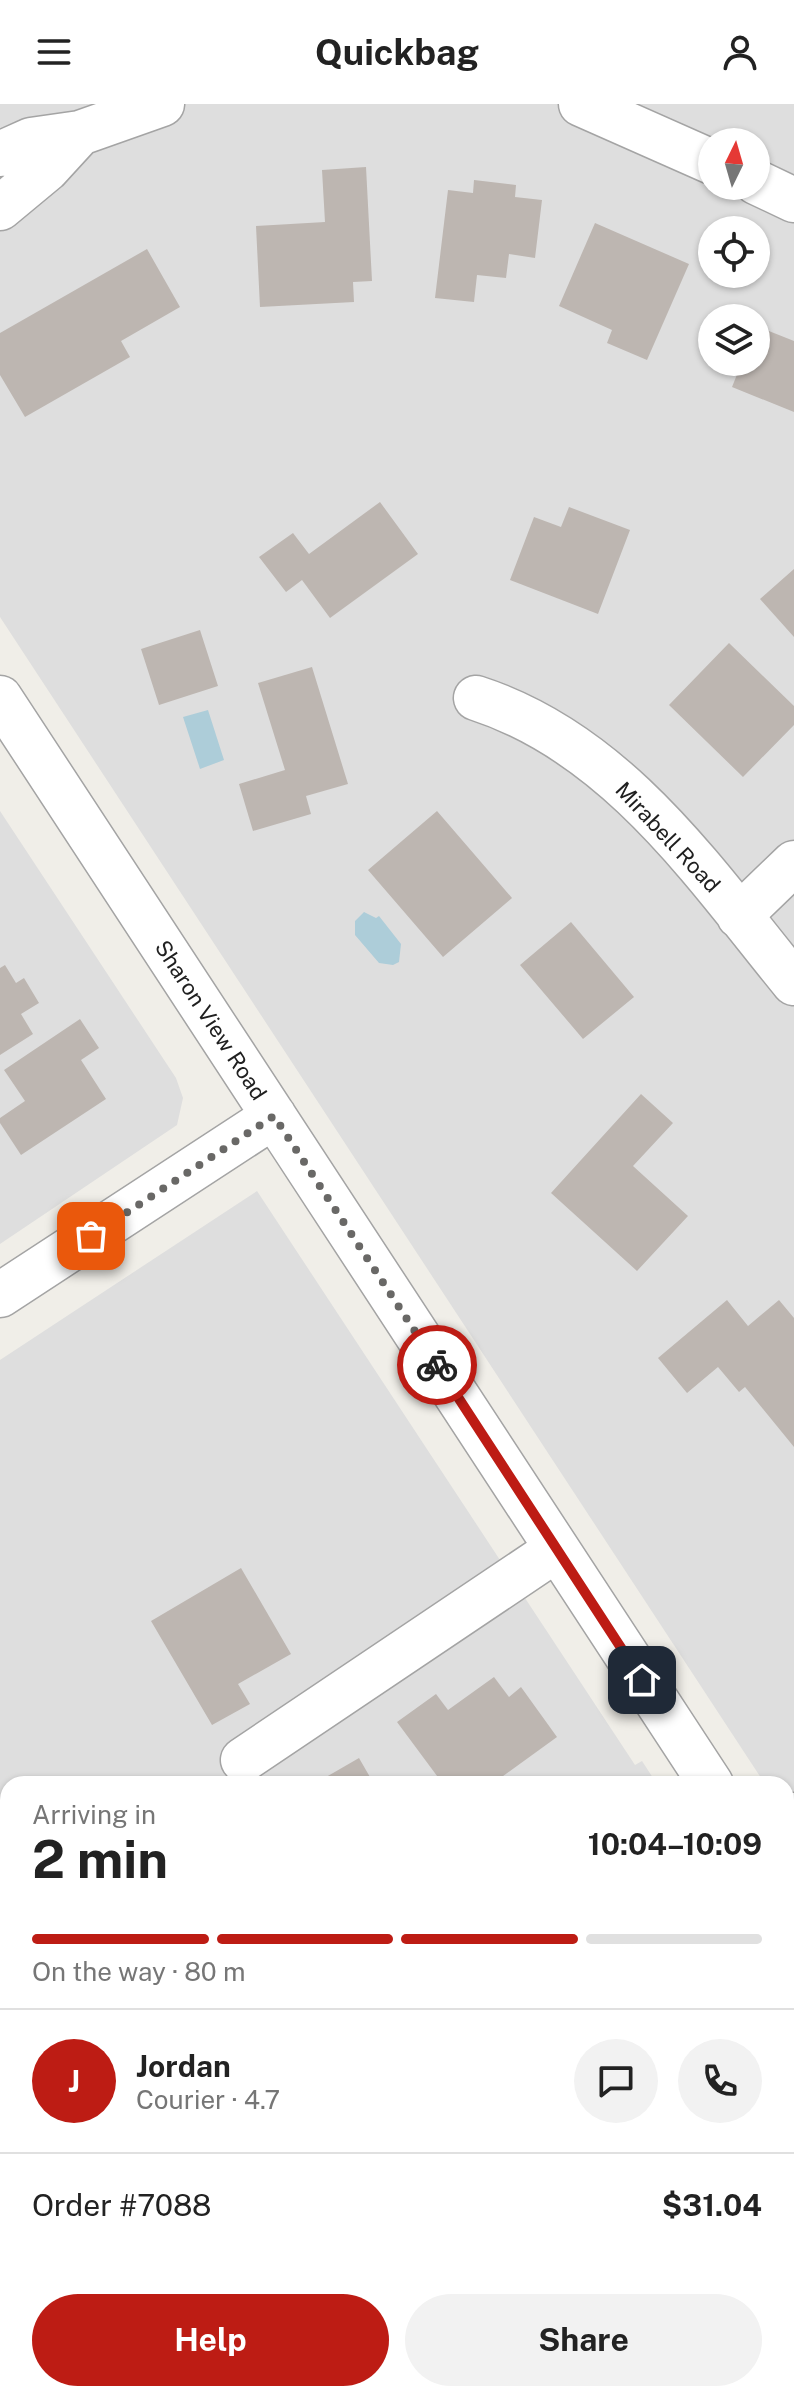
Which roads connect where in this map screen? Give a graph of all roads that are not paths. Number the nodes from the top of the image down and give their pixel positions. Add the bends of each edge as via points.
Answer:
1 (162, 104) edge
2 (581, 104) edge
3 (71, 118) edge
4 (0, 154) edge
5 (698, 156) edge
6 (770, 189) edge
7 (794, 200) edge
8 (0, 208) edge
9 (0, 698) edge
10 (476, 698) dead end
11 (794, 863) edge
12 (739, 916) junction
13 (794, 983) edge
14 (274, 1116) junction
15 (5, 1283) edge
16 (557, 1549) junction
17 (243, 1760) dead end
18 (706, 1776) edge

1 - 3 street
2 - 5 street
3 - 4 street
3 - 8 street via 47,169
6 - 7 street
9 - 14 street, Sharon View Road
10 - 12 street, Mirabell Road via 562,738 633,793
11 - 12 street
12 - 13 street, Mirabell Road
14 - 15 street
14 - 16 street, Sharon View Road
16 - 17 street
16 - 18 street, Sharon View Road

